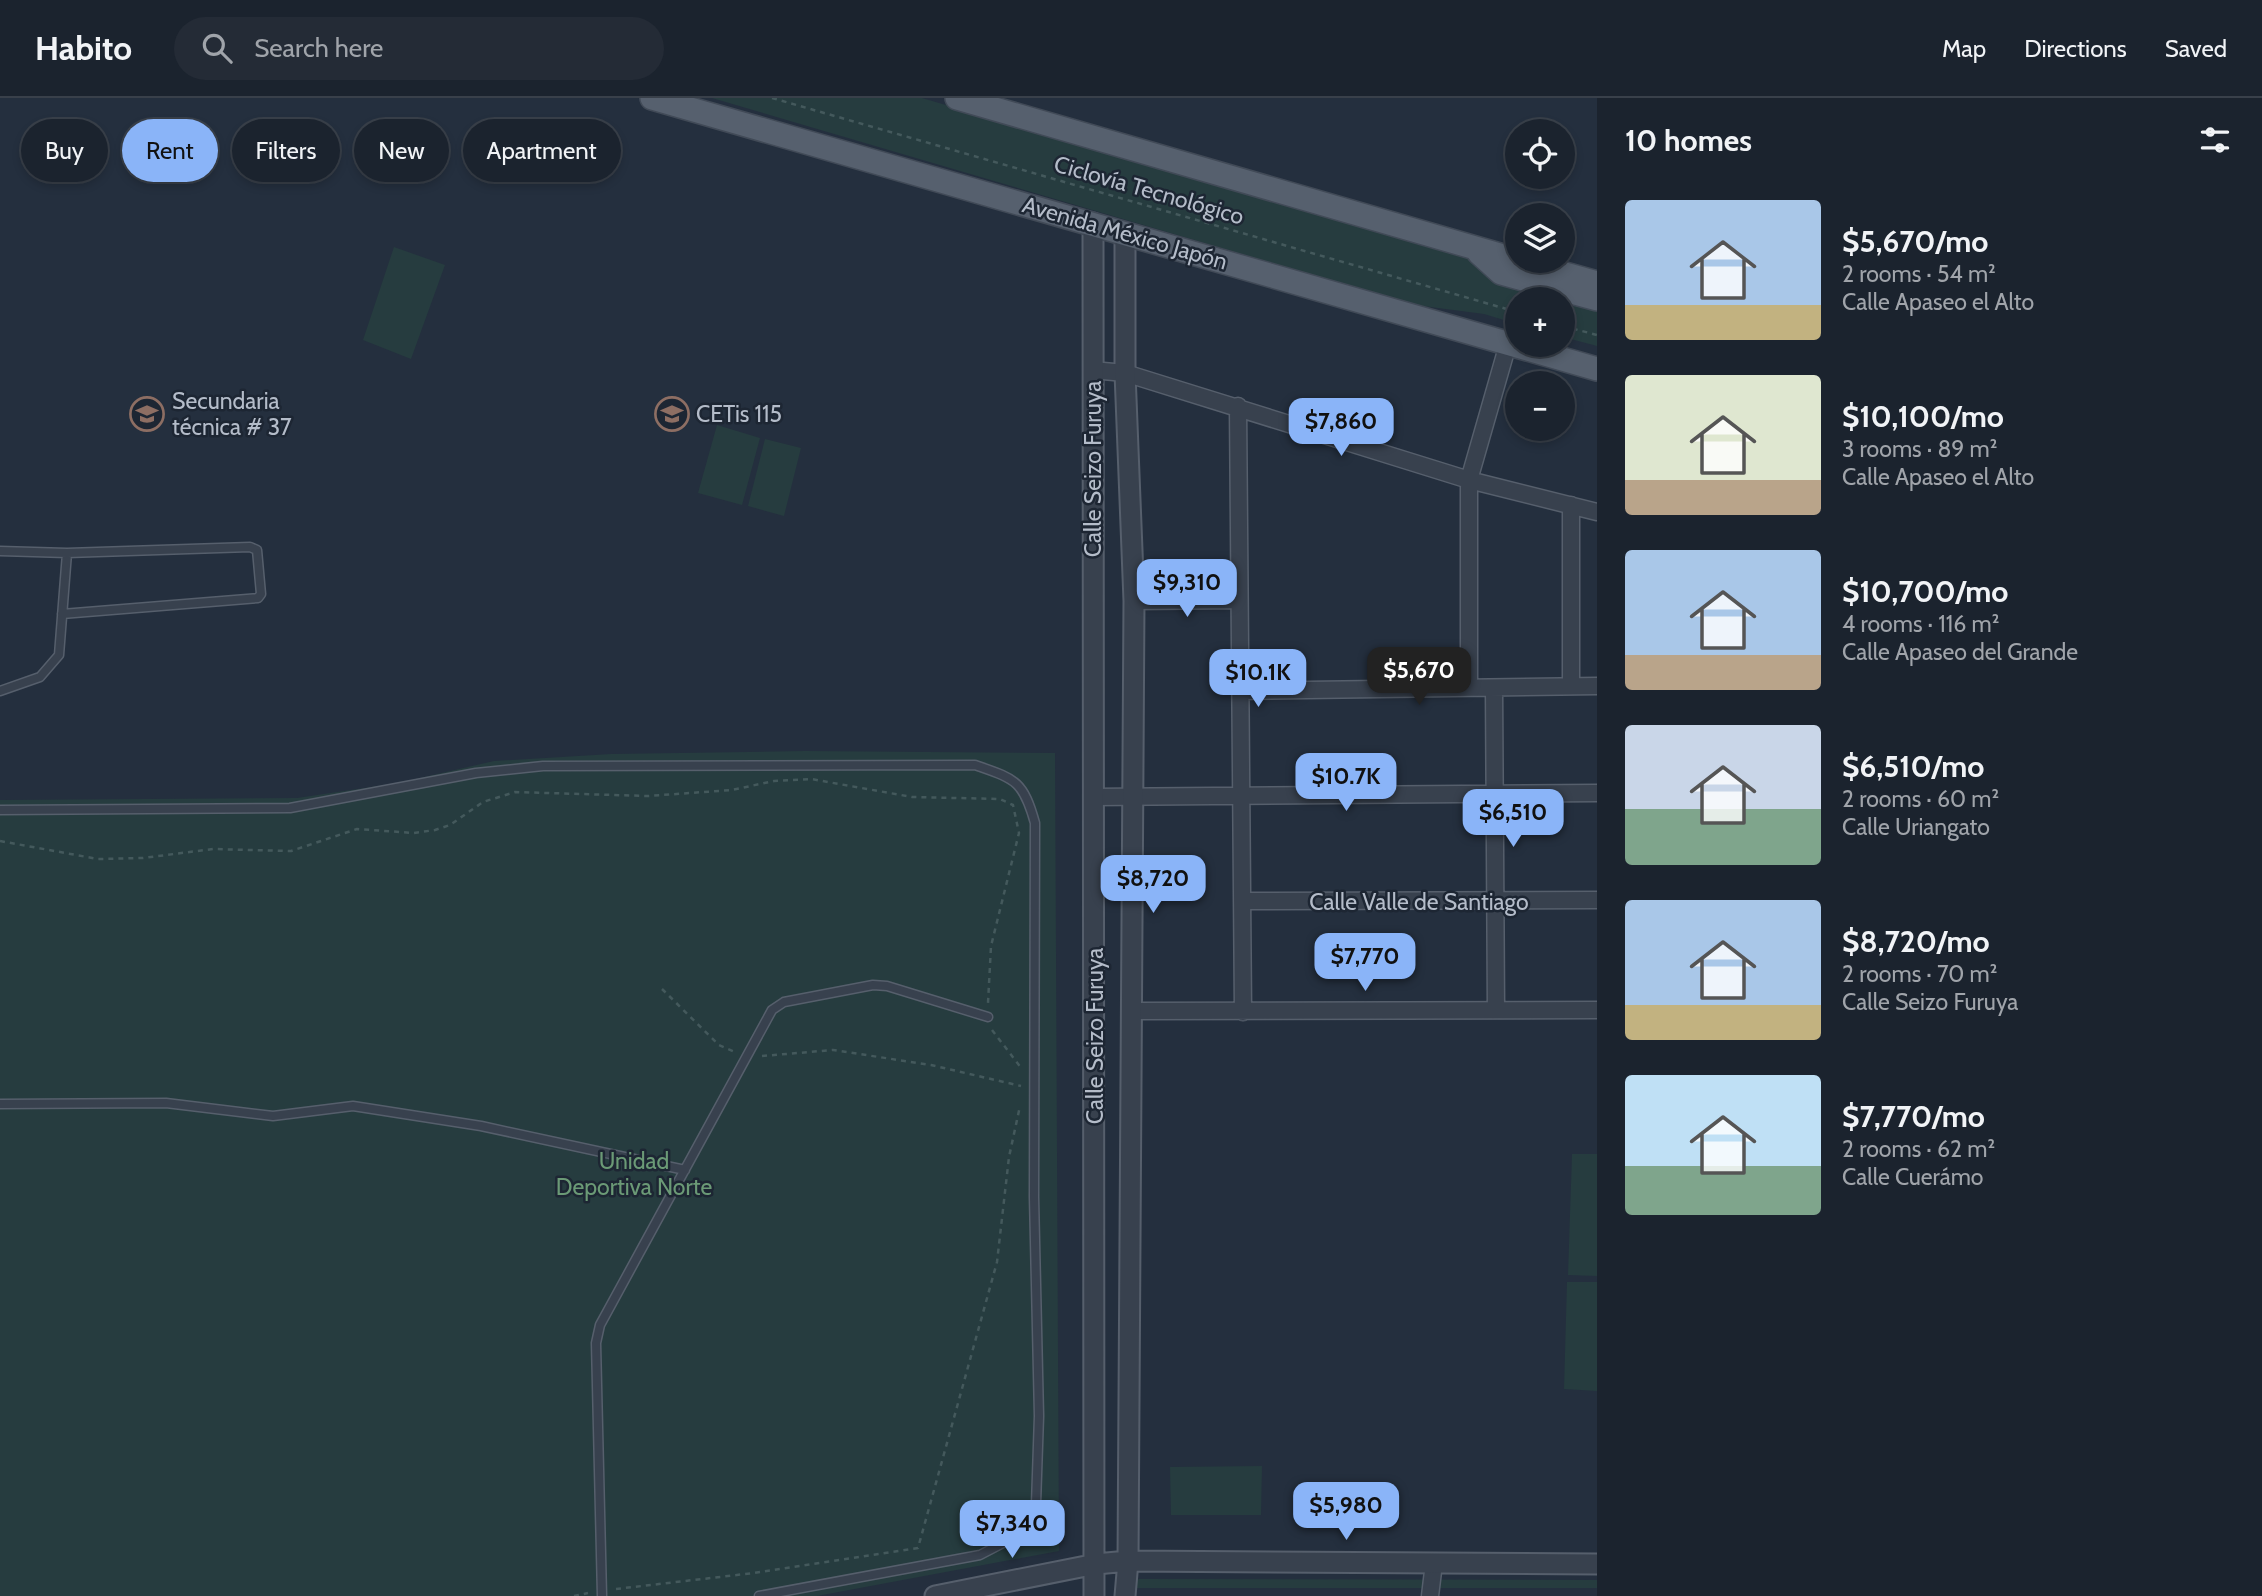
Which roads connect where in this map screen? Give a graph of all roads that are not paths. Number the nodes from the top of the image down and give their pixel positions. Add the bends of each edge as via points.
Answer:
1 (652, 98) edge
2 (957, 98) edge
3 (1093, 223) junction
4 (1125, 233) junction
5 (1474, 248) junction
6 (1505, 257) edge
7 (1561, 273) edge
8 (1597, 283) edge
9 (1597, 299) edge
10 (1505, 337) edge
11 (1575, 351) edge
12 (1507, 357) edge
13 (1563, 357) edge
14 (1597, 357) edge
15 (1597, 369) edge
16 (1092, 370) junction
17 (1125, 373) junction
18 (1238, 406) junction
19 (1469, 480) junction
20 (1571, 505) junction
21 (1597, 512) edge
22 (0, 551) edge
23 (67, 553) junction
24 (1239, 600) junction
25 (1134, 601) junction
26 (62, 614) junction
27 (1597, 686) edge
28 (1571, 687) junction
29 (1469, 688) junction
30 (1494, 688) junction
31 (0, 691) edge
32 (1240, 691) junction
33 (1597, 793) edge
34 (1494, 794) junction
35 (1240, 795) junction
36 (1132, 796) junction
37 (1094, 797) junction
38 (0, 810) edge
39 (1597, 900) edge
40 (1242, 901) junction
41 (1495, 902) junction
42 (1496, 1010) junction
43 (1597, 1010) edge
44 (1133, 1011) junction
45 (1243, 1012) junction
46 (988, 1017) road end
47 (0, 1104) edge
48 (685, 1170) junction
49 (1128, 1561) junction
50 (1434, 1563) junction
51 (1096, 1564) junction
52 (1597, 1564) edge
53 (601, 1593) edge
54 (759, 1596) edge
55 (935, 1596) edge
56 (1094, 1596) edge
57 (1125, 1596) edge
58 (1430, 1596) edge

1 - 3 main road, Avenida México Japón
2 - 5 main road
3 - 4 main road, Avenida México Japón
3 - 16 street, Calle Seizo Furuya
4 - 10 main road, Avenida México Japón via 1432,321
4 - 17 street, Calle Seizo Furuya
5 - 6 main road
5 - 9 main road via 1502,274
7 - 8 main road
11 - 14 main road
12 - 19 street
13 - 15 main road, Avenida México Japón
16 - 17 street
16 - 37 street, Calle Seizo Furuya
17 - 18 street
17 - 25 street, Calle Seizo Furuya
18 - 19 street
18 - 24 street
19 - 20 street
19 - 29 street
20 - 21 street
20 - 28 street
22 - 23 lane
23 - 26 lane
23 - 26 lane via 250,547 257,550 261,594 258,598
24 - 25 street
24 - 32 street
25 - 36 street, Calle Seizo Furuya
26 - 31 lane via 59,655 40,677
27 - 28 street
28 - 30 street
29 - 30 street
29 - 32 street
30 - 34 street
32 - 35 street
33 - 34 street
34 - 35 street
34 - 41 street
35 - 36 street
35 - 40 street
36 - 37 street
36 - 44 street, Calle Seizo Furuya
37 - 51 street, Calle Seizo Furuya
38 - 54 lane via 290,808 476,773 543,766 975,765 1022,787 1035,823 1039,1416 1035,1504 1024,1532 980,1555
39 - 41 street, Calle Valle de Santiago
40 - 41 street, Calle Valle de Santiago
40 - 45 street
41 - 42 street
42 - 43 street
42 - 45 street
44 - 45 street
44 - 49 street, Calle Seizo Furuya
46 - 48 lane via 873,985 784,1002 772,1010
47 - 48 lane via 166,1103 273,1116 352,1106 481,1126
48 - 53 lane via 600,1325 596,1343
49 - 50 street
49 - 51 street
49 - 57 street, Calle Seizo Furuya
50 - 52 street
50 - 58 street
51 - 55 street
51 - 56 street, Calle Seizo Furuya

